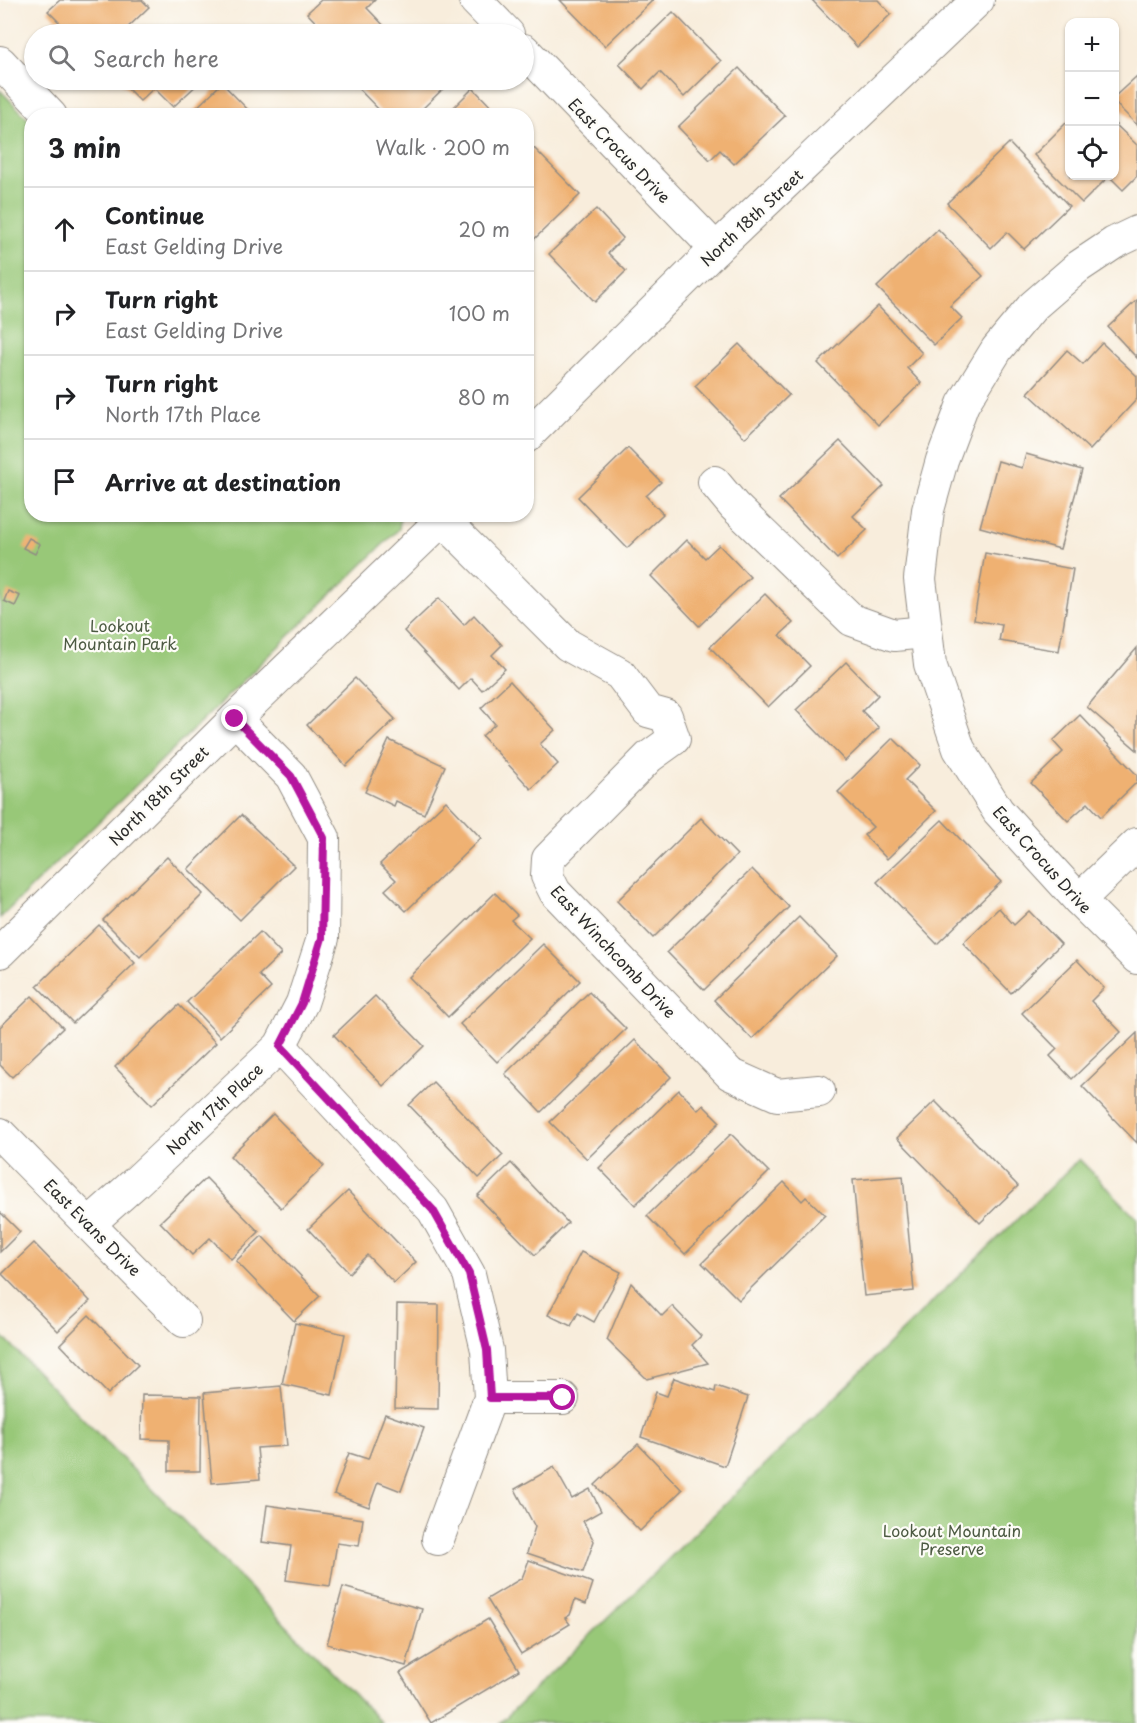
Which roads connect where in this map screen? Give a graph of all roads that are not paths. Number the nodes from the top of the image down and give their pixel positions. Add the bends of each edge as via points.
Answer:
1 (475, 0) edge
2 (978, 0) edge
3 (498, 24) edge
4 (534, 60) edge
5 (0, 62) edge
6 (24, 87) edge
7 (26, 90) edge
8 (43, 108) edge
9 (1137, 232) edge
10 (716, 249) junction
11 (534, 429) edge
12 (714, 482) dead end
13 (437, 522) edge
14 (449, 522) edge
15 (926, 632) junction
16 (235, 719) junction
17 (1137, 844) edge
18 (1079, 900) junction
19 (0, 952) edge
20 (1137, 958) edge
21 (280, 1046) junction
22 (819, 1091) dead end
23 (0, 1134) edge
24 (90, 1223) junction
25 (184, 1321) dead end
26 (490, 1398) junction
27 (563, 1398) dead end
28 (438, 1539) dead end

1 - 3 street
2 - 10 street, North 18th Street
4 - 10 street, East Crocus Drive
5 - 6 street
7 - 8 street
9 - 15 street via 1078,267 1033,306 997,349 963,404 928,510 920,579
10 - 11 street, North 18th Street
12 - 15 street via 852,620 894,635
13 - 16 street, North 18th Street
14 - 22 street, East Winchcomb Drive via 568,645 620,674 648,711 666,716 674,739 649,757 548,858 547,876 555,892 730,1074 777,1095
15 - 18 street, East Crocus Drive via 930,664 959,749 998,811
16 - 19 street, North 18th Street
16 - 21 street, North 17th Place via 291,776 324,838 322,938 302,1003
17 - 18 street
18 - 20 street, East Crocus Drive
21 - 24 street, North 17th Place
21 - 26 street via 433,1210 469,1274 487,1350
23 - 24 street, East Evans Drive
24 - 25 street, East Evans Drive
26 - 27 street
26 - 28 street

